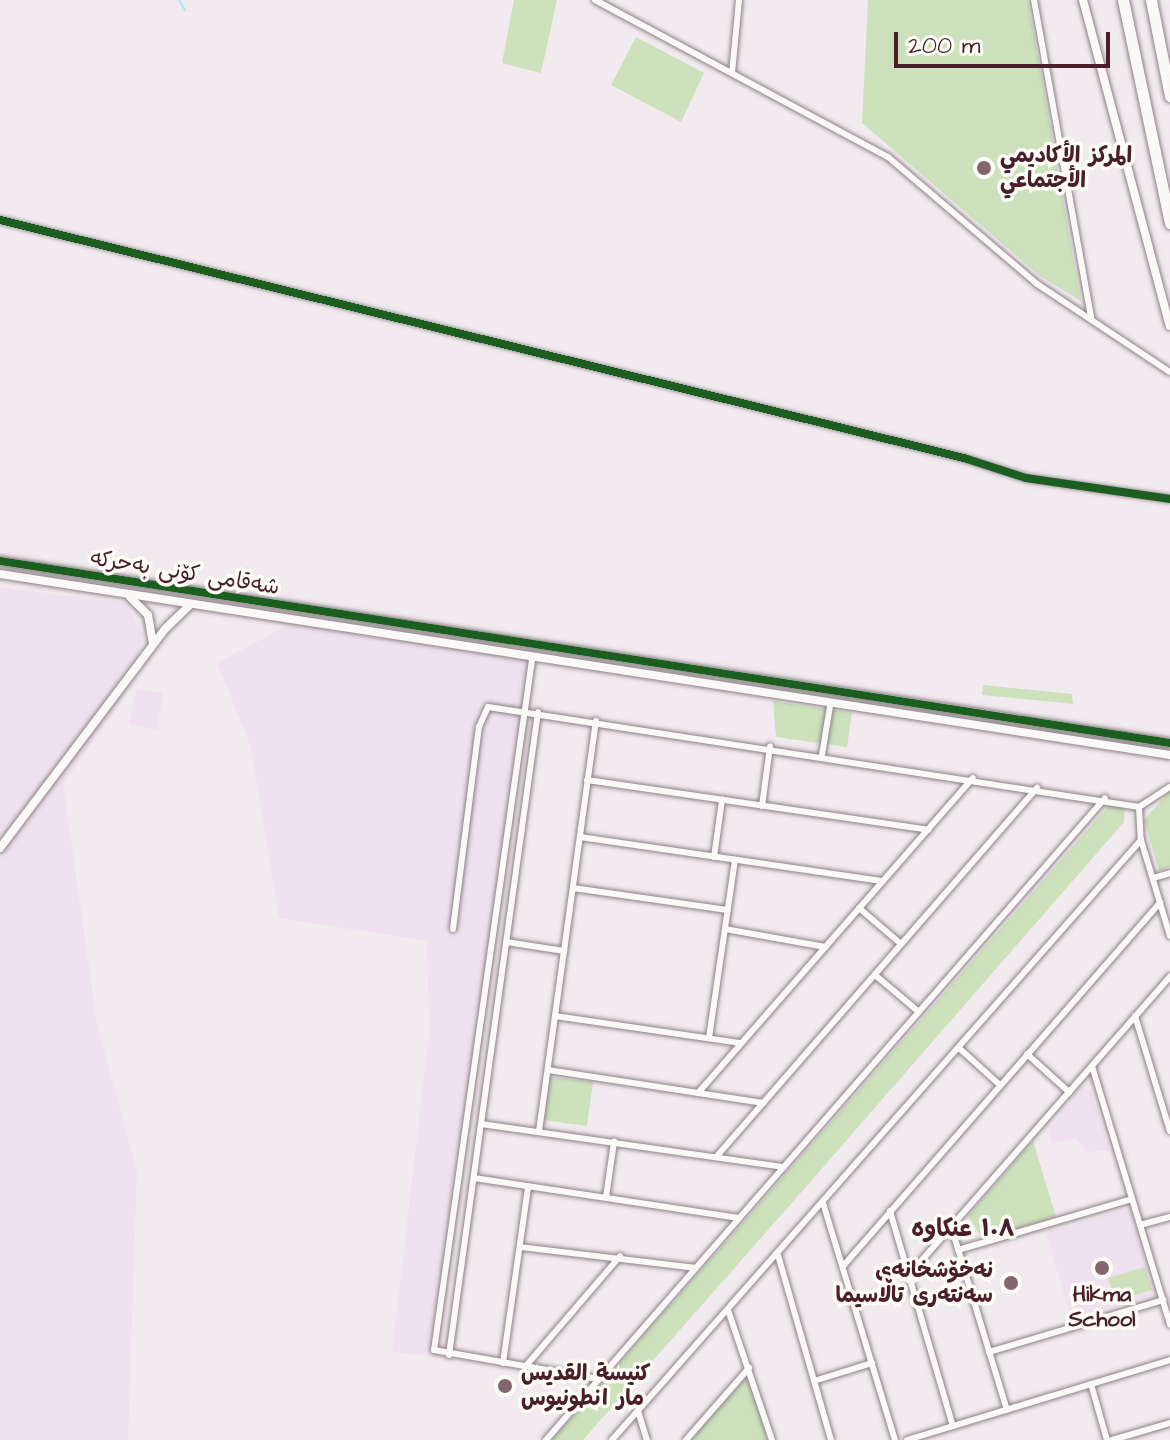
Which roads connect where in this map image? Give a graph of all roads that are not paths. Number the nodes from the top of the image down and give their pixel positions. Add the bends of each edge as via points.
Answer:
1 (595, 0) edge
2 (739, 0) edge
3 (1034, 0) edge
4 (1083, 0) edge
5 (1123, 0) edge
6 (1151, 0) edge
7 (732, 73) junction
8 (1170, 96) edge
9 (0, 220) edge
10 (1170, 223) edge
11 (1091, 318) junction
12 (1170, 326) edge
13 (1170, 372) edge
14 (1170, 499) edge
15 (0, 561) edge
16 (0, 574) edge
17 (123, 594) junction
18 (190, 605) junction
19 (152, 648) junction
20 (532, 660) junction
21 (830, 706) junction
22 (526, 710) junction
23 (538, 712) junction
24 (596, 721) junction
25 (1170, 743) edge
26 (770, 747) junction
27 (822, 755) junction
28 (1170, 755) edge
29 (973, 778) junction
30 (587, 780) junction
31 (1170, 787) edge
32 (1037, 788) junction
33 (1105, 798) junction
34 (722, 800) junction
35 (762, 806) junction
36 (1139, 807) junction
37 (928, 830) junction
38 (580, 837) junction
39 (1141, 840) junction
40 (0, 848) edge
41 (714, 857) junction
42 (735, 860) junction
43 (1170, 873) edge
44 (1153, 878) junction
45 (882, 881) junction
46 (573, 888) junction
47 (1160, 903) junction
48 (859, 908) junction
49 (727, 910) junction
50 (453, 929) dead end
51 (725, 929) junction
52 (1170, 936) edge
53 (506, 942) junction
54 (901, 944) junction
55 (825, 947) junction
56 (564, 951) junction
57 (875, 975) junction
58 (1170, 977) edge
59 (919, 1012) junction
60 (555, 1016) junction
61 (1135, 1016) junction
62 (709, 1038) junction
63 (741, 1043) junction
64 (959, 1048) junction
65 (1027, 1054) junction
66 (1092, 1066) junction
67 (548, 1070) junction
68 (1000, 1085) junction
69 (1069, 1092) junction
70 (698, 1093) junction
71 (763, 1103) junction
72 (481, 1124) junction
73 (539, 1131) junction
74 (1170, 1131) edge
75 (614, 1142) junction
76 (717, 1156) junction
77 (784, 1167) junction
78 (474, 1178) junction
79 (528, 1187) junction
80 (606, 1197) junction
81 (1132, 1199) junction
82 (823, 1203) junction
83 (890, 1211) junction
84 (1170, 1217) edge
85 (740, 1218) junction
86 (1140, 1225) junction
87 (951, 1226) junction
88 (520, 1247) junction
89 (958, 1250) junction
90 (778, 1255) junction
91 (620, 1256) junction
92 (844, 1265) junction
93 (696, 1268) junction
94 (908, 1276) junction
95 (1163, 1300) junction
96 (728, 1310) junction
97 (1170, 1324) edge
98 (989, 1352) junction
99 (449, 1355) junction
100 (1170, 1360) edge
101 (503, 1363) junction
102 (872, 1363) junction
103 (525, 1367) junction
104 (750, 1367) junction
105 (599, 1379) junction
106 (814, 1381) junction
107 (1091, 1384) junction
108 (1007, 1410) junction
109 (638, 1411) junction
110 (1170, 1423) edge
111 (953, 1426) junction
112 (546, 1440) edge
113 (612, 1440) edge
114 (647, 1440) edge
115 (686, 1440) edge
116 (772, 1440) edge
117 (831, 1440) edge
118 (895, 1440) edge
119 (907, 1440) edge
120 (1110, 1440) edge

1 - 7 street
2 - 7 street
3 - 11 street
4 - 12 street
5 - 10 highway
6 - 8 highway
7 - 11 street via 888,157 1037,284
9 - 14 street via 964,458 1026,478
11 - 13 street
15 - 25 street, شەقامی کۆنی بەحرکە
16 - 17 street, شەقامی کۆنی بەحرکە
17 - 18 street, شەقامی کۆنی بەحرکە
17 - 19 street via 148,615
18 - 19 street
18 - 20 street, شەقامی کۆنی بەحرکە
19 - 40 street
20 - 21 street, شەقامی کۆنی بەحرکە
20 - 22 street
21 - 27 street
21 - 28 street, شەقامی کۆنی بەحرکە
22 - 23 street
22 - 50 street via 494,706 481,717
22 - 99 street via 434,1350
23 - 24 street
23 - 53 street
24 - 26 street
24 - 30 street
26 - 27 street
26 - 35 street
27 - 29 street
29 - 32 street
29 - 37 street
30 - 34 street
30 - 38 street
31 - 36 street
32 - 33 street
32 - 54 street
33 - 36 street
33 - 59 street
34 - 35 street
34 - 41 street
35 - 37 street
36 - 39 street
37 - 45 street
38 - 41 street
38 - 46 street
39 - 44 street
39 - 64 street
41 - 42 street
42 - 45 street
42 - 49 street
43 - 44 street
44 - 47 street
45 - 48 street
46 - 49 street
46 - 56 street
47 - 52 street
47 - 65 street
48 - 54 street
48 - 55 street
49 - 51 street
51 - 55 street
51 - 62 street
53 - 56 street
53 - 72 street
54 - 57 street
55 - 63 street
56 - 60 street
57 - 59 street
57 - 71 street
58 - 61 street
59 - 77 street
60 - 62 street
60 - 67 street
61 - 66 street
61 - 74 street
62 - 63 street
63 - 70 street
64 - 68 street
64 - 82 street
65 - 68 street
65 - 69 street
66 - 69 street
66 - 81 street
67 - 70 street
67 - 73 street
68 - 83 street
69 - 87 street
70 - 71 street
71 - 76 street
72 - 73 street
72 - 78 street
73 - 75 street
75 - 76 street
75 - 80 street
76 - 77 street
77 - 85 street
78 - 79 street
78 - 99 street
79 - 80 street
79 - 88 street
80 - 85 street
81 - 86 street
81 - 89 street
82 - 90 street
82 - 92 street
83 - 92 street
83 - 94 street
84 - 86 street
85 - 93 street
86 - 95 street
87 - 89 street
87 - 94 street
88 - 91 street
88 - 101 street
89 - 98 street
90 - 96 street
90 - 106 street
91 - 93 street
91 - 103 street
92 - 102 street
93 - 105 street
94 - 111 street
95 - 97 street
95 - 98 street
96 - 104 street
96 - 109 street
98 - 108 street
99 - 101 street
100 - 107 street
101 - 103 street
102 - 106 street
102 - 118 street
103 - 105 street
104 - 115 street
104 - 116 street
105 - 112 street
106 - 117 street
107 - 108 street
107 - 120 street
108 - 111 street
109 - 113 street
109 - 114 street
110 - 120 street
111 - 119 street

